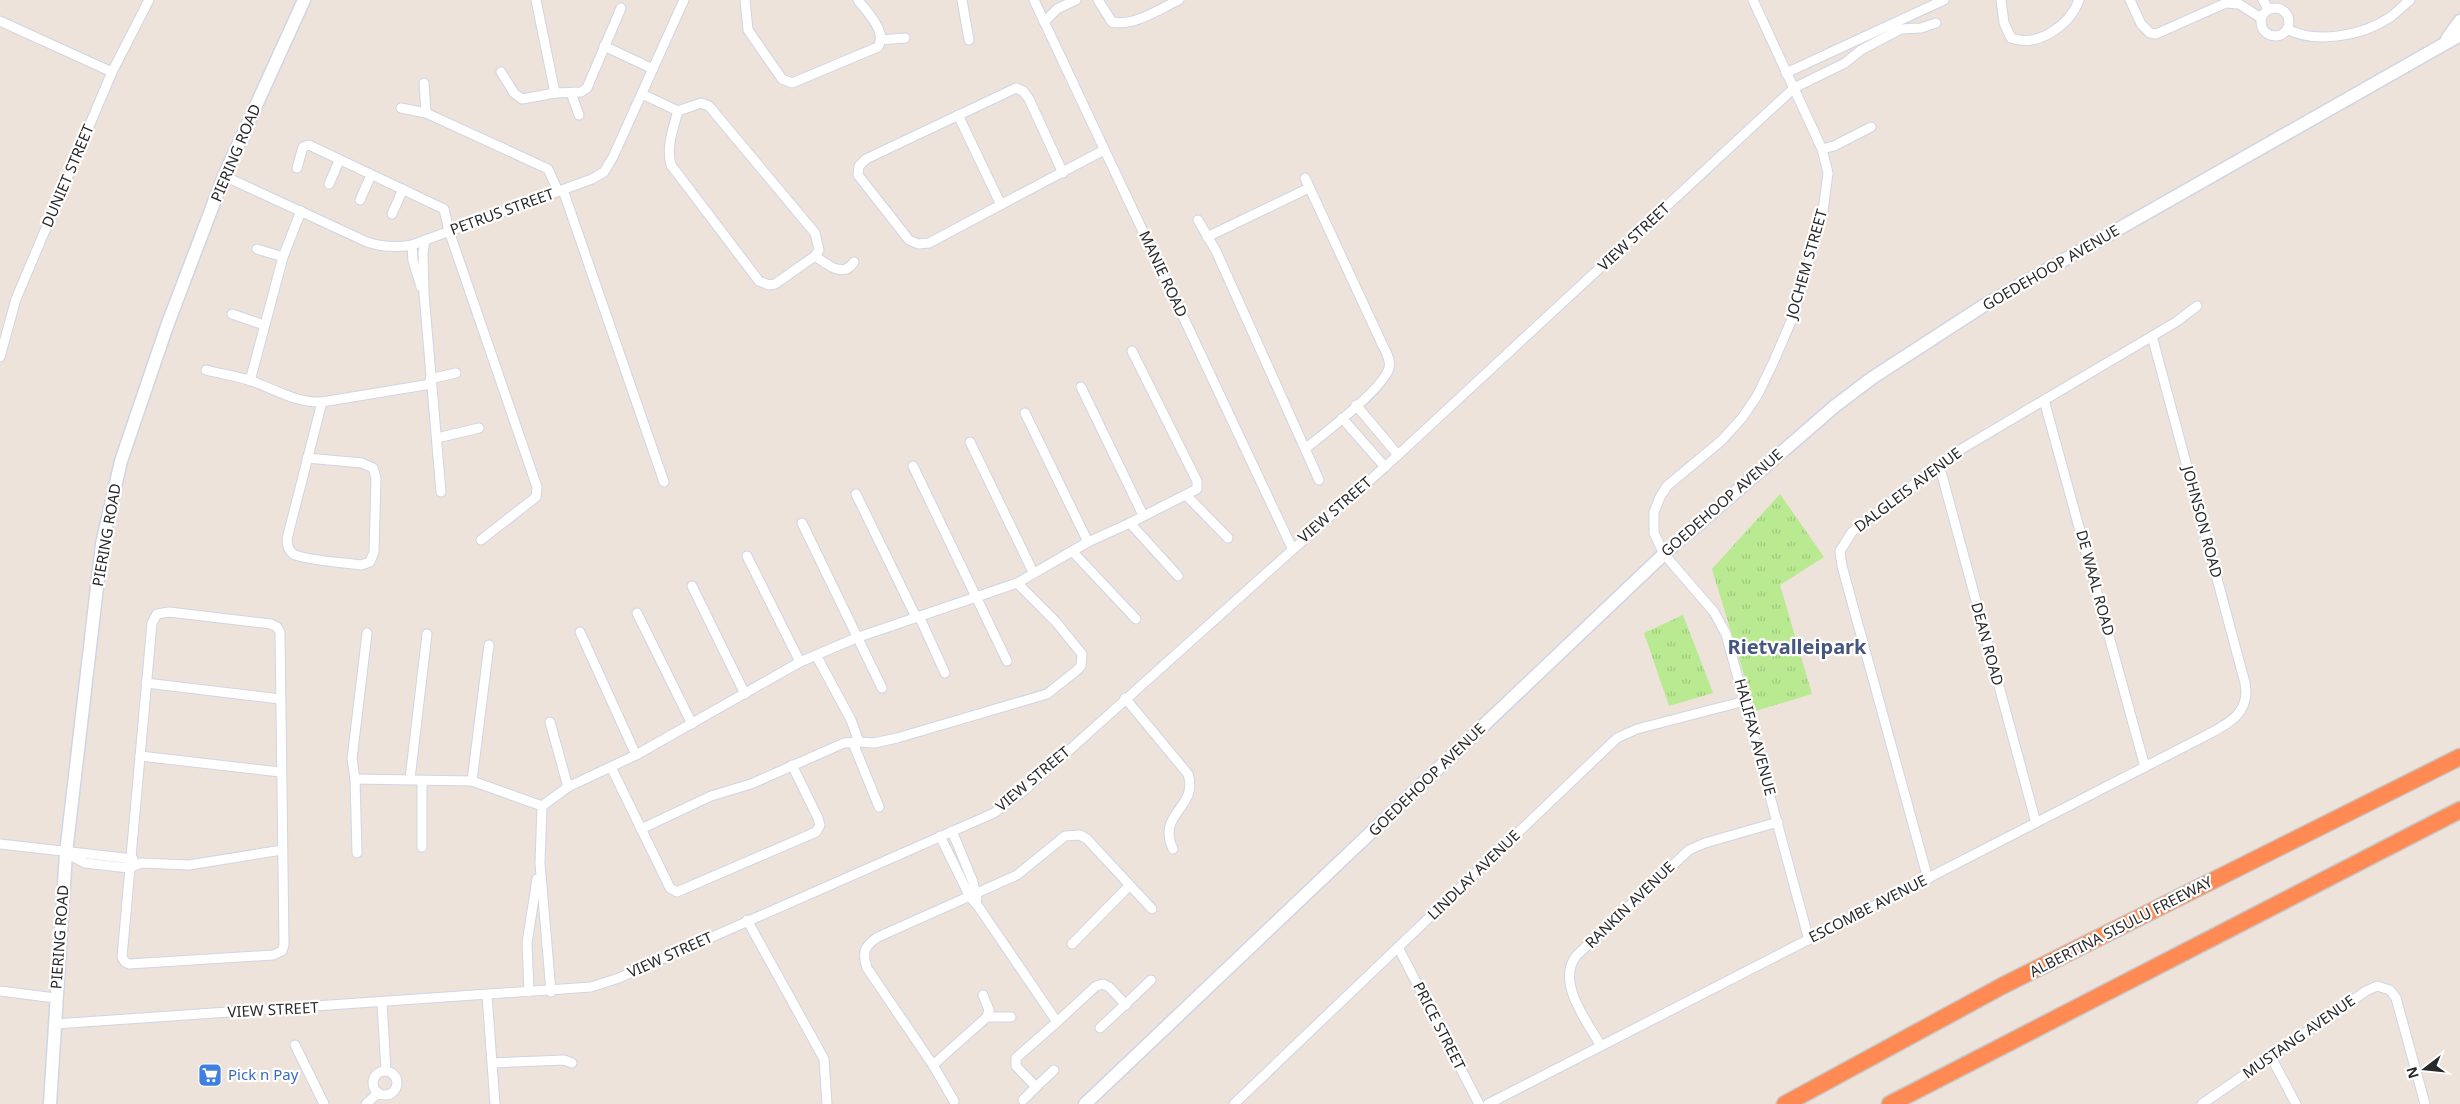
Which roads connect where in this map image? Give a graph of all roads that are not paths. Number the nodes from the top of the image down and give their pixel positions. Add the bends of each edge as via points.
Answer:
1 (149, 0) edge
2 (304, 0) edge
3 (536, 0) edge
4 (684, 0) edge
5 (745, 0) edge
6 (858, 0) edge
7 (962, 0) edge
8 (1076, 0) edge
9 (1098, 0) edge
10 (1179, 0) edge
11 (1752, 0) edge
12 (1944, 0) edge
13 (2001, 0) edge
14 (2079, 0) edge
15 (2130, 0) edge
16 (2263, 0) edge
17 (2410, 0) edge
18 (1038, 1) edge
19 (621, 8) dead end
20 (2268, 10) junction
21 (2261, 18) junction
22 (2460, 20) edge
23 (0, 22) edge
24 (1044, 22) junction
25 (1936, 23) dead end
26 (2287, 28) junction
27 (2460, 35) edge
28 (905, 38) dead end
29 (880, 40) junction
30 (969, 40) dead end
31 (604, 46) junction
32 (2441, 47) junction
33 (653, 69) junction
34 (112, 72) junction
35 (502, 72) dead end
36 (1786, 73) junction
37 (424, 82) dead end
38 (1794, 88) junction
39 (555, 93) junction
40 (571, 93) junction
41 (642, 94) junction
42 (401, 108) dead end
43 (678, 111) junction
44 (426, 113) junction
45 (579, 115) dead end
46 (958, 115) junction
47 (1871, 127) dead end
48 (1822, 149) junction
49 (1104, 150) junction
50 (339, 161) junction
51 (297, 168) dead end
52 (1063, 173) junction
53 (371, 175) junction
54 (224, 176) junction
55 (1305, 178) dead end
56 (329, 184) dead end
57 (1309, 188) junction
58 (403, 190) junction
59 (561, 190) junction
60 (360, 200) dead end
61 (1001, 205) junction
62 (301, 211) junction
63 (392, 214) dead end
64 (1198, 220) dead end
65 (449, 232) junction
66 (1207, 237) junction
67 (425, 240) junction
68 (412, 245) junction
69 (257, 249) dead end
70 (815, 256) junction
71 (283, 257) junction
72 (854, 262) dead end
73 (424, 294) junction
74 (2196, 306) dead end
75 (232, 314) dead end
76 (264, 325) junction
77 (2152, 336) junction
78 (1132, 351) dead end
79 (0, 357) edge
80 (206, 370) dead end
81 (456, 373) dead end
82 (250, 381) junction
83 (430, 381) junction
84 (1081, 387) dead end
85 (2044, 400) junction
86 (322, 402) junction
87 (1356, 406) junction
88 (1025, 413) dead end
89 (1342, 418) junction
90 (479, 428) dead end
91 (437, 438) junction
92 (970, 442) dead end
93 (1306, 448) junction
94 (1398, 455) junction
95 (307, 458) junction
96 (1938, 464) junction
97 (913, 466) dead end
98 (1385, 467) junction
99 (1319, 480) dead end
100 (664, 482) dead end
101 (441, 492) dead end
102 (856, 494) dead end
103 (1186, 495) junction
104 (1143, 515) junction
105 (802, 523) dead end
106 (1130, 523) junction
107 (1228, 538) dead end
108 (481, 540) dead end
109 (1088, 542) junction
110 (1292, 548) junction
111 (1072, 551) junction
112 (1664, 554) junction
113 (747, 556) dead end
114 (1033, 572) junction
115 (1178, 576) dead end
116 (1017, 583) junction
117 (692, 586) dead end
118 (978, 596) junction
119 (637, 613) dead end
120 (917, 616) junction
121 (1136, 619) dead end
122 (367, 632) dead end
123 (580, 632) dead end
124 (427, 634) dead end
125 (856, 638) junction
126 (490, 646) dead end
127 (816, 655) junction
128 (1007, 661) dead end
129 (800, 662) junction
130 (944, 673) dead end
131 (146, 683) junction
132 (882, 688) dead end
133 (745, 694) junction
134 (1126, 698) junction
135 (280, 699) junction
136 (1745, 701) junction
137 (2242, 709) joint
138 (550, 722) dead end
139 (692, 724) junction
140 (856, 742) junction
141 (636, 755) junction
142 (140, 756) junction
143 (2460, 757) edge
144 (792, 765) junction
145 (610, 767) junction
146 (2145, 767) junction
147 (280, 772) junction
148 (355, 779) junction
149 (410, 779) junction
150 (422, 781) junction
151 (472, 781) junction
152 (568, 787) junction
153 (542, 806) junction
154 (879, 807) dead end
155 (2460, 810) edge
156 (1778, 822) junction
157 (2036, 823) junction
158 (641, 829) junction
159 (952, 831) junction
160 (940, 836) junction
161 (0, 844) edge
162 (422, 847) dead end
163 (1173, 849) dead end
164 (282, 850) junction
165 (66, 852) junction
166 (357, 853) dead end
167 (130, 858) junction
168 (140, 863) junction
169 (540, 863) junction
170 (129, 868) junction
171 (1928, 879) junction
172 (1129, 886) junction
173 (973, 896) junction
174 (1152, 909) dead end
175 (747, 920) junction
176 (1808, 940) junction
177 (1072, 944) dead end
178 (1398, 948) junction
179 (1151, 980) dead end
180 (0, 991) edge
181 (529, 992) junction
182 (551, 992) junction
183 (487, 995) junction
184 (983, 995) dead end
185 (55, 998) junction
186 (382, 1003) junction
187 (1126, 1005) junction
188 (987, 1017) junction
189 (1011, 1017) dead end
190 (1057, 1022) junction
191 (55, 1024) junction
192 (1100, 1028) dead end
193 (295, 1045) dead end
194 (1601, 1046) junction
195 (2271, 1057) junction
196 (492, 1063) junction
197 (572, 1063) dead end
198 (933, 1065) junction
199 (1054, 1070) dead end
200 (386, 1071) junction
201 (1036, 1088) junction
202 (378, 1093) junction
203 (1023, 1100) dead end
204 (954, 1101) dead end
205 (50, 1104) edge
206 (324, 1104) edge
207 (366, 1104) edge
208 (495, 1104) edge
209 (827, 1104) edge
210 (1085, 1104) edge
211 (1234, 1104) edge
212 (1479, 1104) edge
213 (1488, 1104) edge
214 (1785, 1104) edge
215 (1890, 1104) edge
216 (2202, 1104) edge
217 (2296, 1104) edge
218 (2425, 1104) edge

1 - 34 street, DUNIET STREET
2 - 54 main road, PIERING ROAD
3 - 39 street
4 - 33 street, PETRUS STREET
5 - 29 street via 748,30 782,78 792,83 867,53 878,47
6 - 29 street via 876,24
7 - 30 street
8 - 24 street via 1057,9
9 - 10 street via 1112,22 1119,24
11 - 36 street, JOCHEM STREET
12 - 36 street
13 - 14 street via 2007,32 2011,38 2028,41 2056,29 2074,14
15 - 21 street via 2145,30 2156,34 2226,3 2239,4
16 - 20 street
17 - 26 street via 2388,18 2363,30 2314,36 2299,35
18 - 24 street, MANIE ROAD
19 - 31 street
20 - 21 street
20 - 26 street via 2280,9 2286,14
21 - 26 street via 2267,34 2276,36
22 - 32 main road
23 - 34 street
24 - 49 street, MANIE ROAD
25 - 38 street, VIEW STREET via 1901,29 1861,50 1845,63
27 - 32 main road, GOEDEHOOP AVENUE
28 - 29 street
31 - 33 street
31 - 40 street via 587,88
32 - 112 main road, GOEDEHOOP AVENUE via 1956,322 1835,406
33 - 41 street, PETRUS STREET
34 - 79 street, DUNIET STREET via 16,299
35 - 39 street via 522,100
36 - 38 street, JOCHEM STREET
37 - 44 street
38 - 48 street, JOCHEM STREET
38 - 94 street, VIEW STREET
39 - 40 street
40 - 45 street
41 - 43 street
41 - 59 street, PETRUS STREET via 604,172
42 - 44 street
43 - 70 street via 701,103 709,106 815,232 819,250
43 - 70 street via 669,146 671,165 759,281 775,284
44 - 59 street via 548,169
46 - 52 street via 1011,89 1023,91
46 - 61 street
46 - 61 street via 866,159 859,166 858,175 910,240 918,244 929,243
47 - 48 street
48 - 112 street, JOCHEM STREET via 1828,174 1826,191 1814,250 1795,312 1757,396 1742,418 1725,438 1667,486 1660,497 1654,512 1653,528
49 - 52 street
49 - 110 street, MANIE ROAD
50 - 51 street via 306,146
50 - 53 street
50 - 56 street
52 - 61 street
53 - 58 street
53 - 60 street
54 - 62 street, PETRUS STREET
54 - 165 main road, PIERING ROAD via 167,326 121,461 108,510
55 - 57 street
57 - 66 street
57 - 87 street via 1388,357 1389,368 1381,381
58 - 63 street
58 - 65 street via 443,208
59 - 65 street, PETRUS STREET
59 - 100 street
62 - 68 street, PETRUS STREET via 378,245
62 - 71 street
64 - 66 street
65 - 67 street, PETRUS STREET
65 - 108 street via 537,487 536,497
66 - 93 street
67 - 68 street, PETRUS STREET
67 - 73 street
68 - 73 street via 413,261
69 - 71 street
70 - 72 street via 838,270 847,269
71 - 76 street
73 - 83 street
74 - 77 street, DALGLEIS AVENUE
75 - 76 street
76 - 82 street
77 - 85 street, DALGLEIS AVENUE
77 - 137 street, JOHNSON ROAD via 2245,683
78 - 103 street via 1197,481 1197,489
80 - 82 street
81 - 83 street
82 - 86 street via 297,400
83 - 86 street
83 - 91 street
84 - 104 street
85 - 96 street, DALGLEIS AVENUE
85 - 146 street, DE WAAL ROAD
86 - 95 street
87 - 89 street
87 - 94 street
88 - 109 street
89 - 93 street
89 - 98 street
90 - 91 street
91 - 101 street
92 - 114 street
93 - 99 street
94 - 98 street, VIEW STREET
95 - 95 street via 287,539 290,550 299,556 361,565 370,562 374,552 376,487 372,468 362,463
96 - 157 street, DEAN ROAD
96 - 171 street, DALGLEIS AVENUE via 1852,532 1840,551
97 - 118 street
98 - 110 street, VIEW STREET
102 - 120 street
103 - 104 street
103 - 107 street
104 - 106 street
105 - 125 street
106 - 109 street
106 - 115 street
109 - 111 street
110 - 134 street, VIEW STREET
111 - 114 street
111 - 121 street
112 - 136 street, HALIFAX AVENUE via 1718,618 1733,655
112 - 210 main road, GOEDEHOOP AVENUE
113 - 129 street
114 - 116 street
116 - 118 street
116 - 140 street via 1079,647 1082,660 1076,671 1047,694 897,738 874,743
117 - 133 street
118 - 120 street
118 - 128 street
119 - 139 street
120 - 125 street
120 - 130 street
122 - 148 street via 353,746
123 - 141 street
124 - 149 street
125 - 127 street
125 - 132 street
126 - 151 street
127 - 129 street
127 - 140 street via 851,720
129 - 133 street
131 - 135 street
131 - 135 street via 152,623 157,614 169,612 277,627
131 - 142 street
133 - 139 street
134 - 159 street, VIEW STREET via 994,813
134 - 163 street via 1188,774 1191,782 1190,793 1167,833
135 - 147 street
136 - 156 street, HALIFAX AVENUE
136 - 178 street, LINDLAY AVENUE via 1637,729 1618,738
137 - 146 street, ESCOMBE AVENUE via 2229,724
138 - 152 street
139 - 141 street
140 - 144 street via 844,743
140 - 154 street
141 - 145 street
142 - 147 street
142 - 167 street
143 - 214 highway, ALBERTINA SISULU FREEWAY via 2002,986
144 - 158 street via 751,784 711,796
144 - 158 street via 818,818 820,825 816,832 683,891 670,888
145 - 152 street
145 - 158 street
146 - 157 street, ESCOMBE AVENUE
147 - 164 street
148 - 149 street
148 - 166 street
149 - 150 street
150 - 151 street
150 - 162 street
151 - 153 street
152 - 153 street
153 - 169 street
155 - 215 highway
156 - 176 street, HALIFAX AVENUE
156 - 194 street, RANKIN AVENUE via 1689,850 1576,956 1569,970 1569,985
157 - 171 street, ESCOMBE AVENUE
159 - 160 street, VIEW STREET
159 - 173 street
160 - 173 street
160 - 175 street, VIEW STREET
161 - 165 street
164 - 168 street via 189,865
164 - 170 street via 284,945 282,951 273,955 125,962 122,957
165 - 167 street
165 - 170 street via 84,863
165 - 185 main road, PIERING ROAD
167 - 168 street
167 - 170 street
168 - 170 street
169 - 181 street via 527,943
169 - 182 street
171 - 176 street, ESCOMBE AVENUE
172 - 173 street via 1087,839 1073,834 1059,840 1024,870
172 - 174 street
172 - 177 street
173 - 190 street
173 - 198 street via 878,936 865,947 863,957 867,968
175 - 182 street, VIEW STREET via 604,984
175 - 209 street via 824,1059
176 - 194 street, ESCOMBE AVENUE
178 - 211 street, LINDLAY AVENUE
178 - 212 street, PRICE STREET
179 - 187 street
180 - 185 street
181 - 182 street, VIEW STREET
181 - 183 street, VIEW STREET
183 - 186 street, VIEW STREET
183 - 196 street
184 - 188 street via 989,1010
185 - 191 main road, PIERING ROAD
186 - 191 street, VIEW STREET
186 - 200 street
187 - 190 street via 1103,984 1096,986
187 - 192 street
188 - 189 street
188 - 198 street
190 - 201 street via 1015,1060 1016,1066
191 - 205 main road, PIERING ROAD
193 - 206 street
194 - 213 street, ESCOMBE AVENUE
195 - 216 street, MUSTANG AVENUE
195 - 217 street
195 - 218 street, MUSTANG AVENUE via 2372,988 2387,988 2396,998
196 - 197 street via 564,1060
196 - 208 street
198 - 204 street
199 - 201 street
200 - 202 street via 373,1080
200 - 202 street via 396,1077 396,1088 388,1096
201 - 203 street
202 - 207 street

